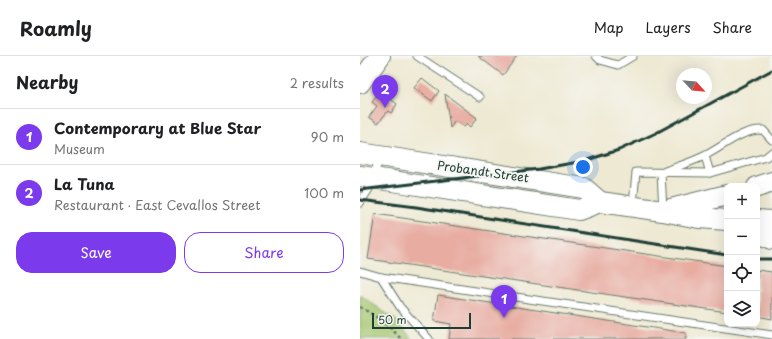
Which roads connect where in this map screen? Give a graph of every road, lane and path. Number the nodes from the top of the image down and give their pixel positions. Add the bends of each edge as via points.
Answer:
1 (380, 56) edge
2 (417, 56) edge
3 (596, 56) edge
4 (633, 56) edge
5 (360, 83) edge
6 (480, 97) dead end
7 (772, 140) edge
8 (772, 152) edge
9 (360, 153) edge
10 (705, 156) junction
11 (380, 157) junction
12 (661, 173) junction
13 (710, 173) junction
14 (367, 177) edge
15 (772, 182) edge
16 (760, 186) edge
17 (724, 196) edge
18 (600, 202) junction
19 (360, 203) edge
20 (633, 207) junction
21 (663, 211) junction
22 (724, 220) edge
23 (760, 220) edge
24 (772, 221) edge
25 (760, 233) edge
26 (772, 239) edge
27 (360, 271) edge
28 (381, 277) junction
29 (360, 307) edge
30 (772, 335) edge
31 (401, 339) edge
32 (429, 339) edge

1 - 5 main road
2 - 6 lane
3 - 4 lane via 618,66
7 - 10 lane via 763,130 747,132
8 - 13 lane via 766,157
9 - 11 main road, Probandt Street
10 - 12 lane
10 - 13 lane
11 - 14 lane
11 - 18 main road, Probandt Street via 584,188
12 - 13 lane
12 - 20 lane via 636,172
12 - 21 lane
14 - 18 main road, Probandt Street via 580,210
14 - 19 lane via 369,189
15 - 16 main road
17 - 21 main road
18 - 20 main road
20 - 21 main road
21 - 22 main road
23 - 24 main road
25 - 26 main road
27 - 28 lane
28 - 30 lane
28 - 32 lane via 400,307
29 - 31 path via 377,316

